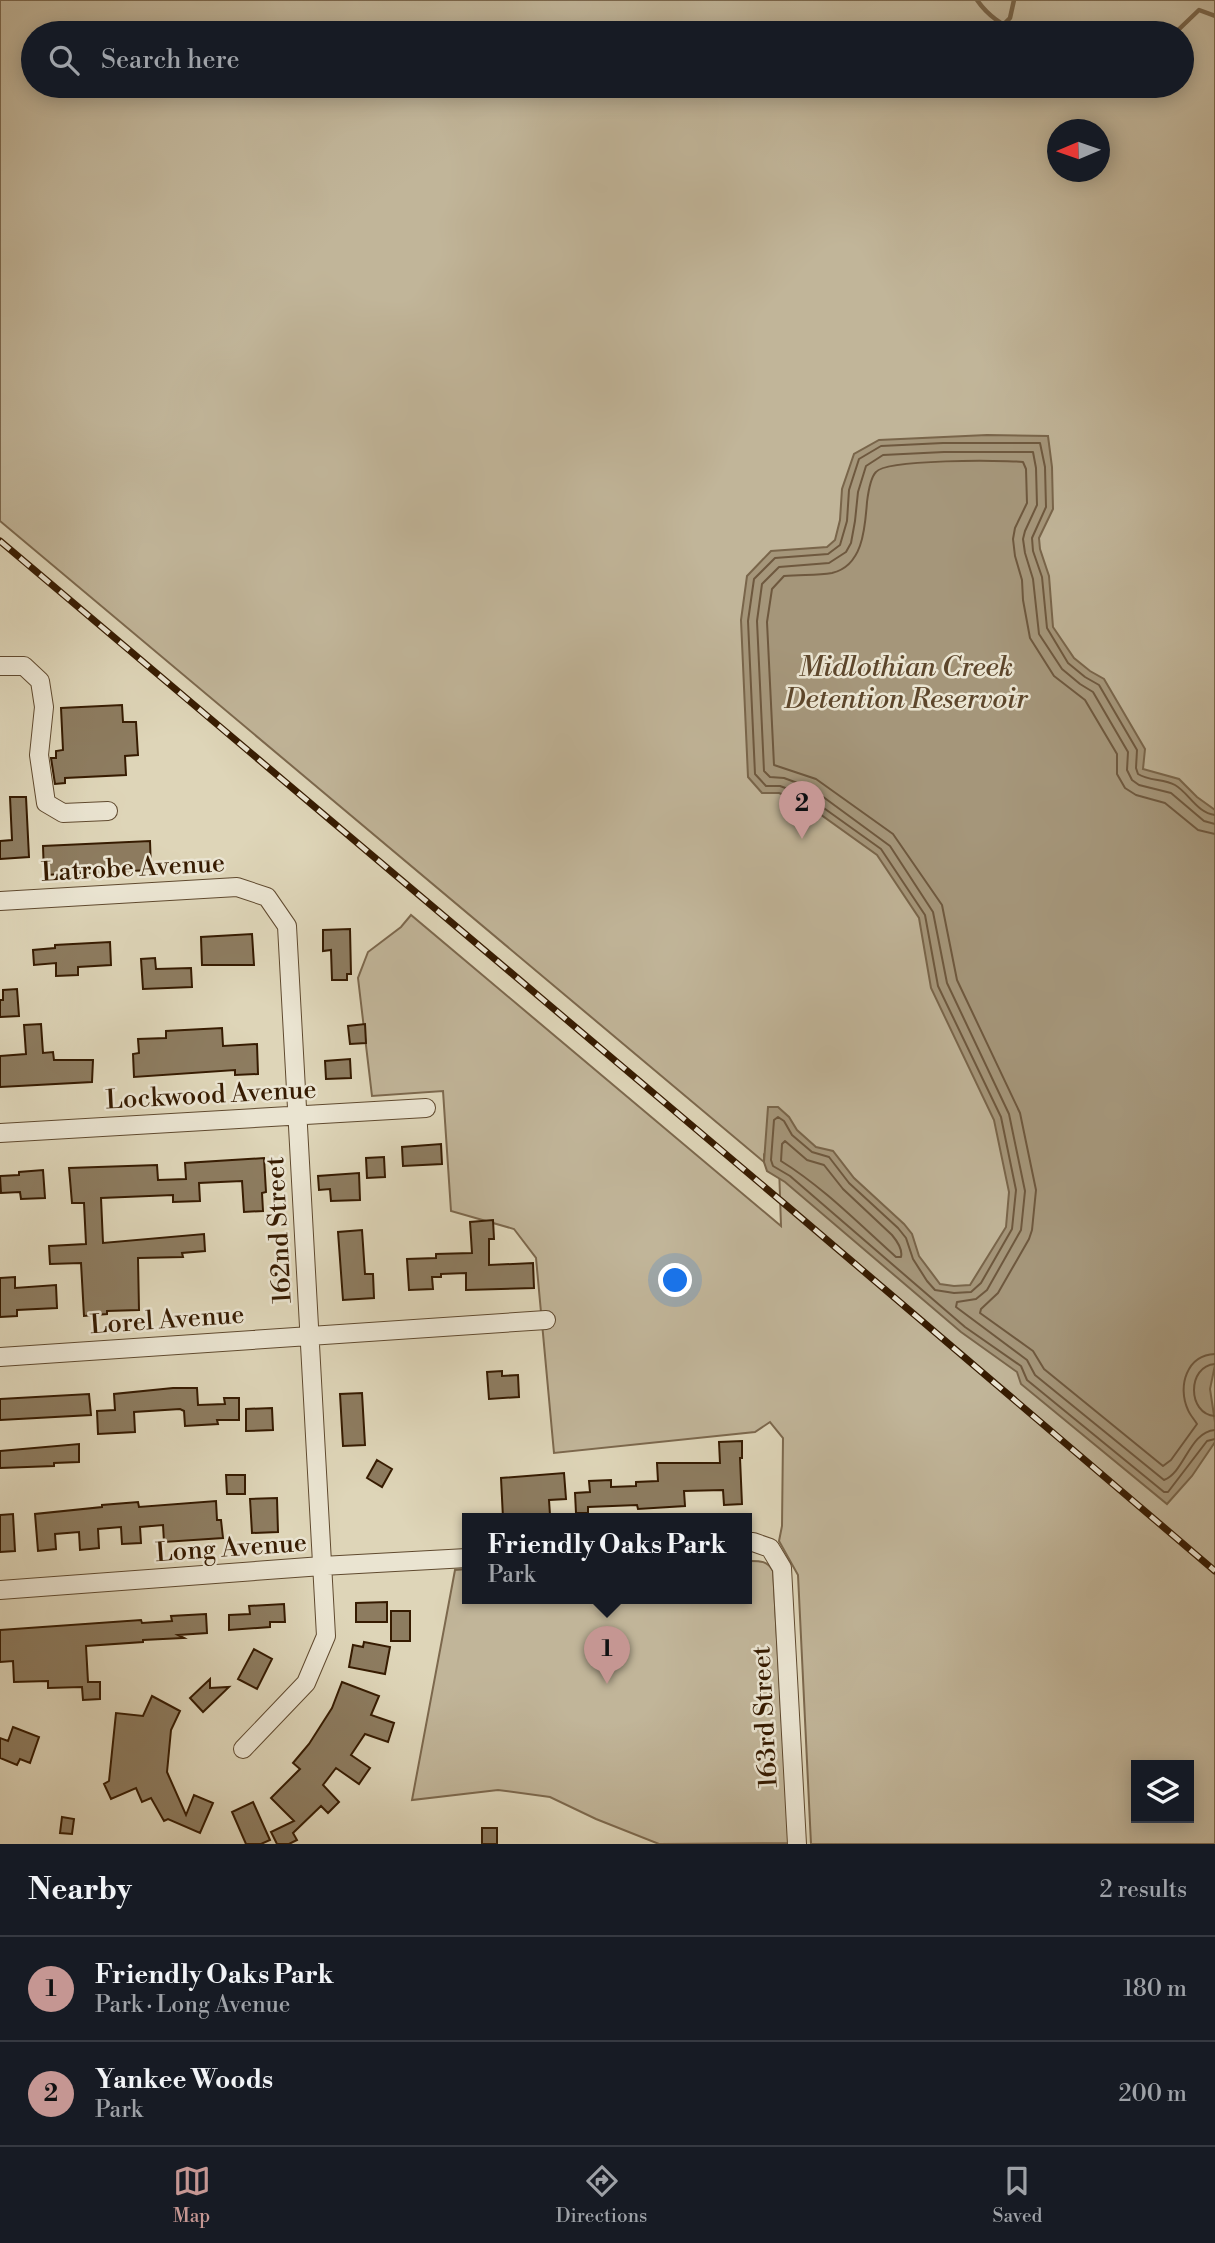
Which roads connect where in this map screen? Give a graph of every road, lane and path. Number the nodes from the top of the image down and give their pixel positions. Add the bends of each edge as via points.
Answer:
1 (0, 666) edge
2 (108, 811) dead end
3 (267, 897) joint
4 (0, 901) edge
5 (426, 1108) dead end
6 (299, 1115) junction
7 (0, 1133) edge
8 (546, 1320) dead end
9 (310, 1335) junction
10 (0, 1357) edge
11 (752, 1542) edge
12 (462, 1558) edge
13 (322, 1566) junction
14 (0, 1590) edge
15 (243, 1749) dead end
16 (797, 1844) edge

1 - 2 street via 24,666 40,681 44,707 39,755 46,803 63,813
3 - 4 street, Latrobe Avenue via 237,887
3 - 6 street, 162nd Street via 287,926
5 - 6 street, Lockwood Avenue
6 - 7 street, Lockwood Avenue
6 - 9 street, 162nd Street
8 - 9 street, Lorel Avenue
9 - 10 street, Lorel Avenue
9 - 13 street, 162nd Street
11 - 16 street, 163rd Street via 770,1548 782,1568
12 - 13 street, Long Avenue
13 - 14 street, Long Avenue
13 - 15 street, 162nd Street via 326,1636 306,1683

